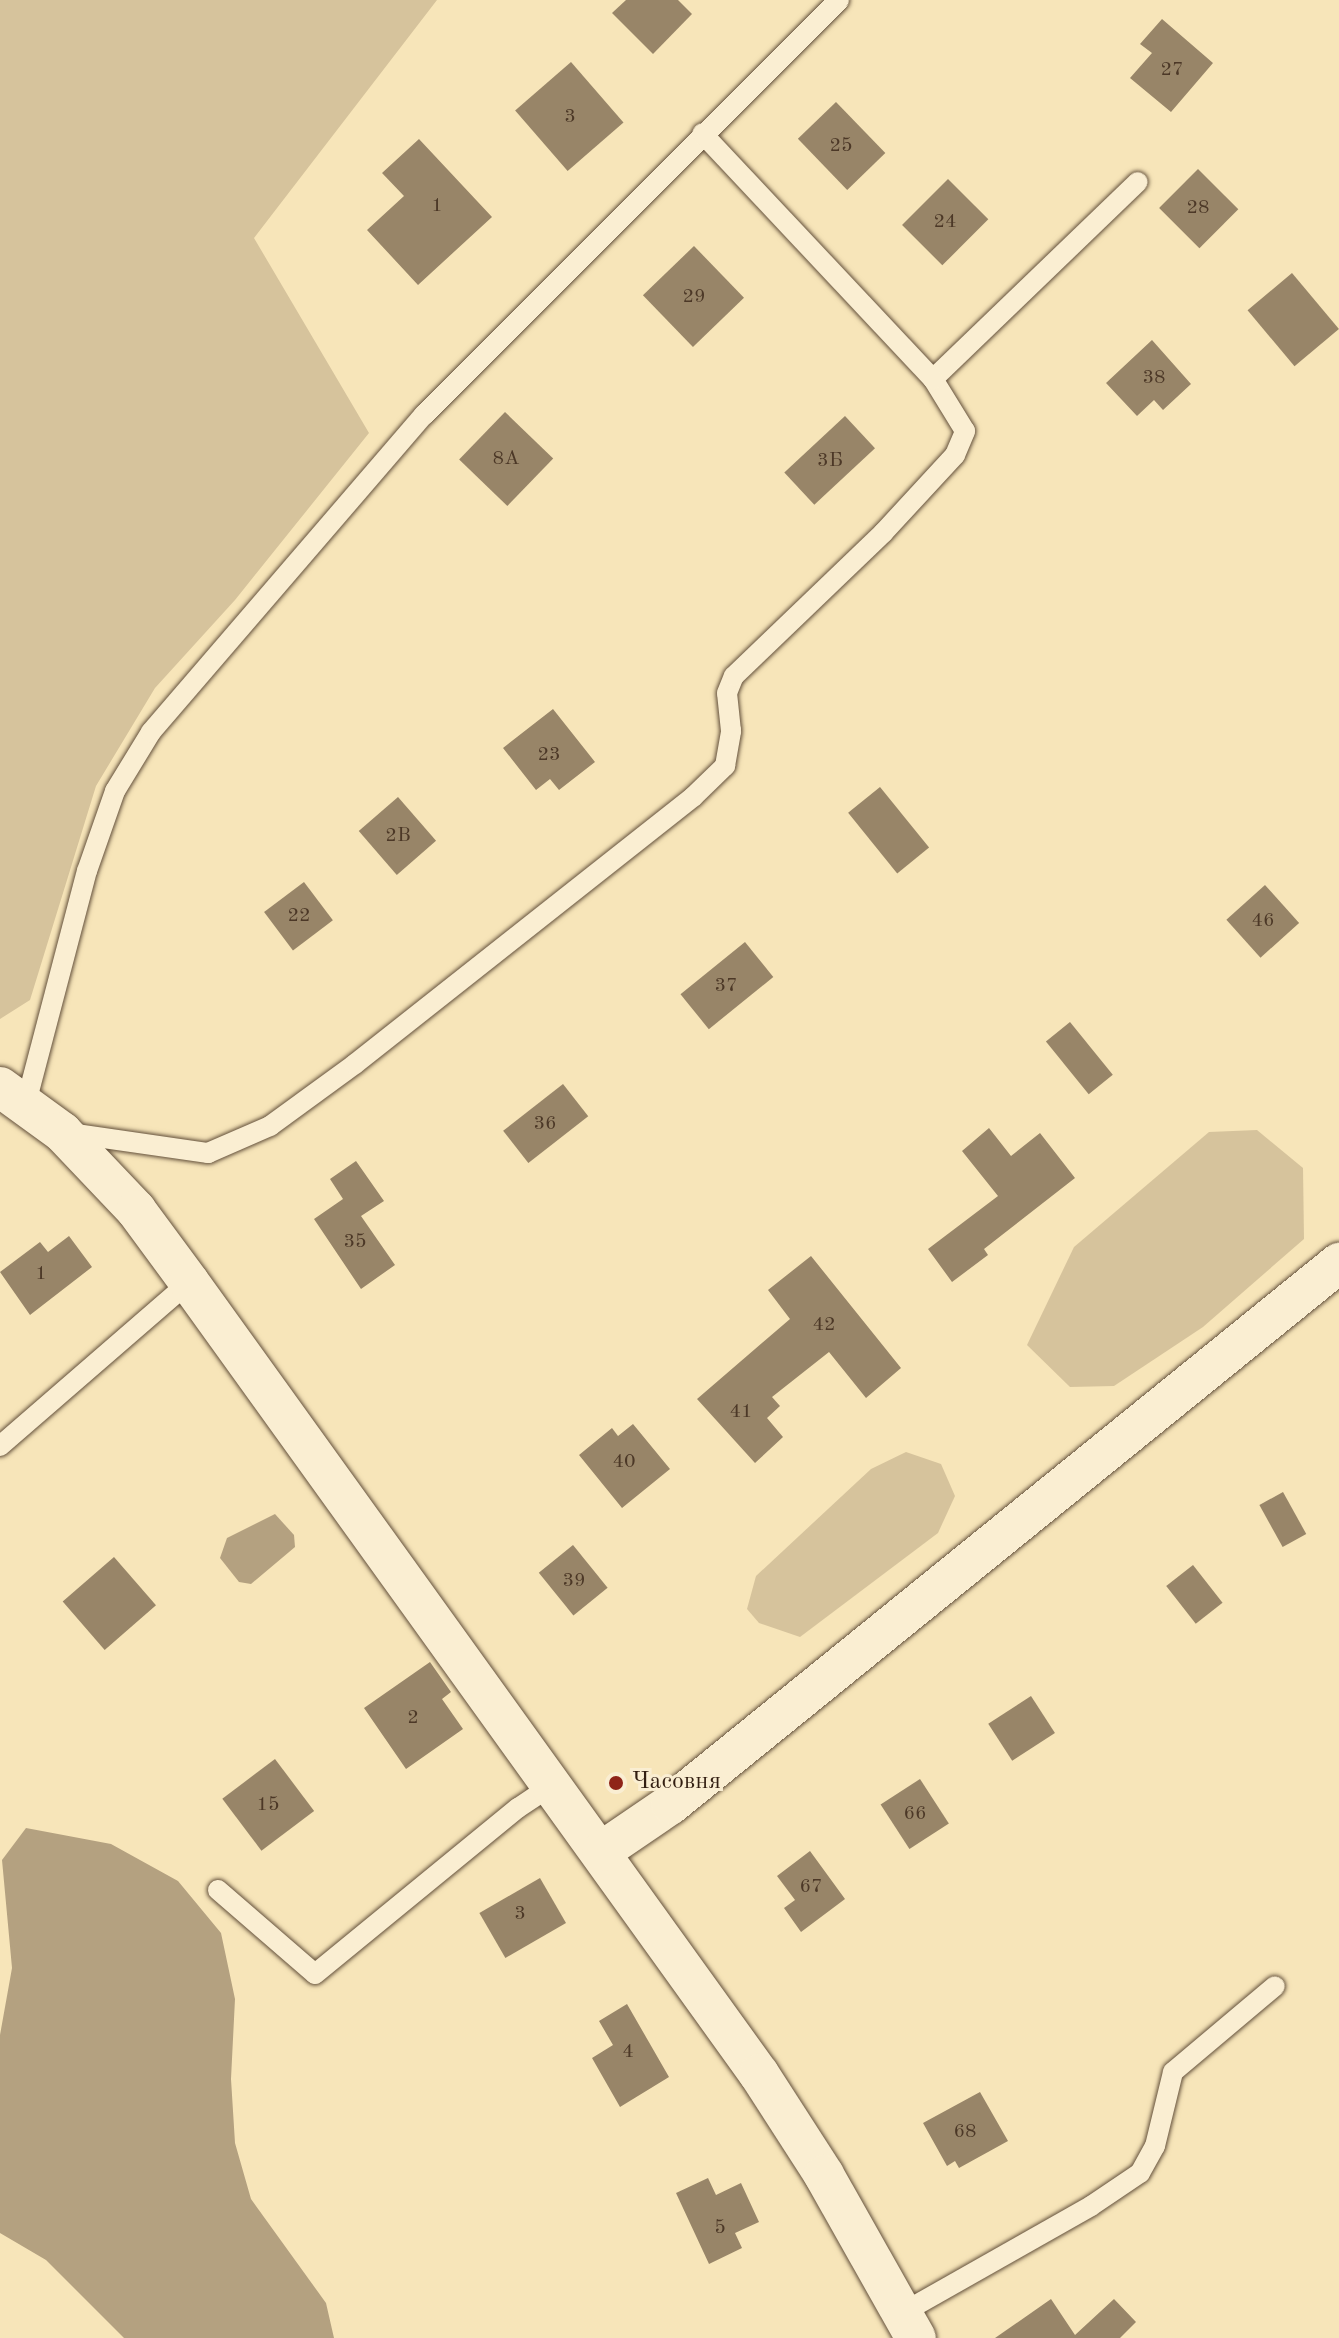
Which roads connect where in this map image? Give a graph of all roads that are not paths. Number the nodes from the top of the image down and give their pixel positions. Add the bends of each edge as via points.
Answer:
1 (839, 0) edge
2 (702, 133) junction
3 (1138, 182) dead end
4 (933, 379) junction
5 (13, 1095) edge
6 (62, 1132) junction
7 (1339, 1263) edge
8 (189, 1282) junction
9 (0, 1446) edge
10 (554, 1784) junction
11 (602, 1851) junction
12 (218, 1890) dead end
13 (1275, 1986) dead end
14 (909, 2326) edge

1 - 2 lane
2 - 4 lane
2 - 5 lane via 424,415 151,732 115,791
3 - 4 lane
4 - 6 lane via 965,431 955,455 883,533 734,676 727,693 731,731 725,766 693,797 355,1064 239,1143 208,1153
5 - 6 street
6 - 8 street via 136,1210
7 - 11 street via 671,1804
8 - 9 lane
8 - 10 street
10 - 11 street
10 - 12 lane via 315,1974
11 - 14 street via 759,2074 824,2175
13 - 14 lane via 1173,2072 1155,2146 1140,2173

